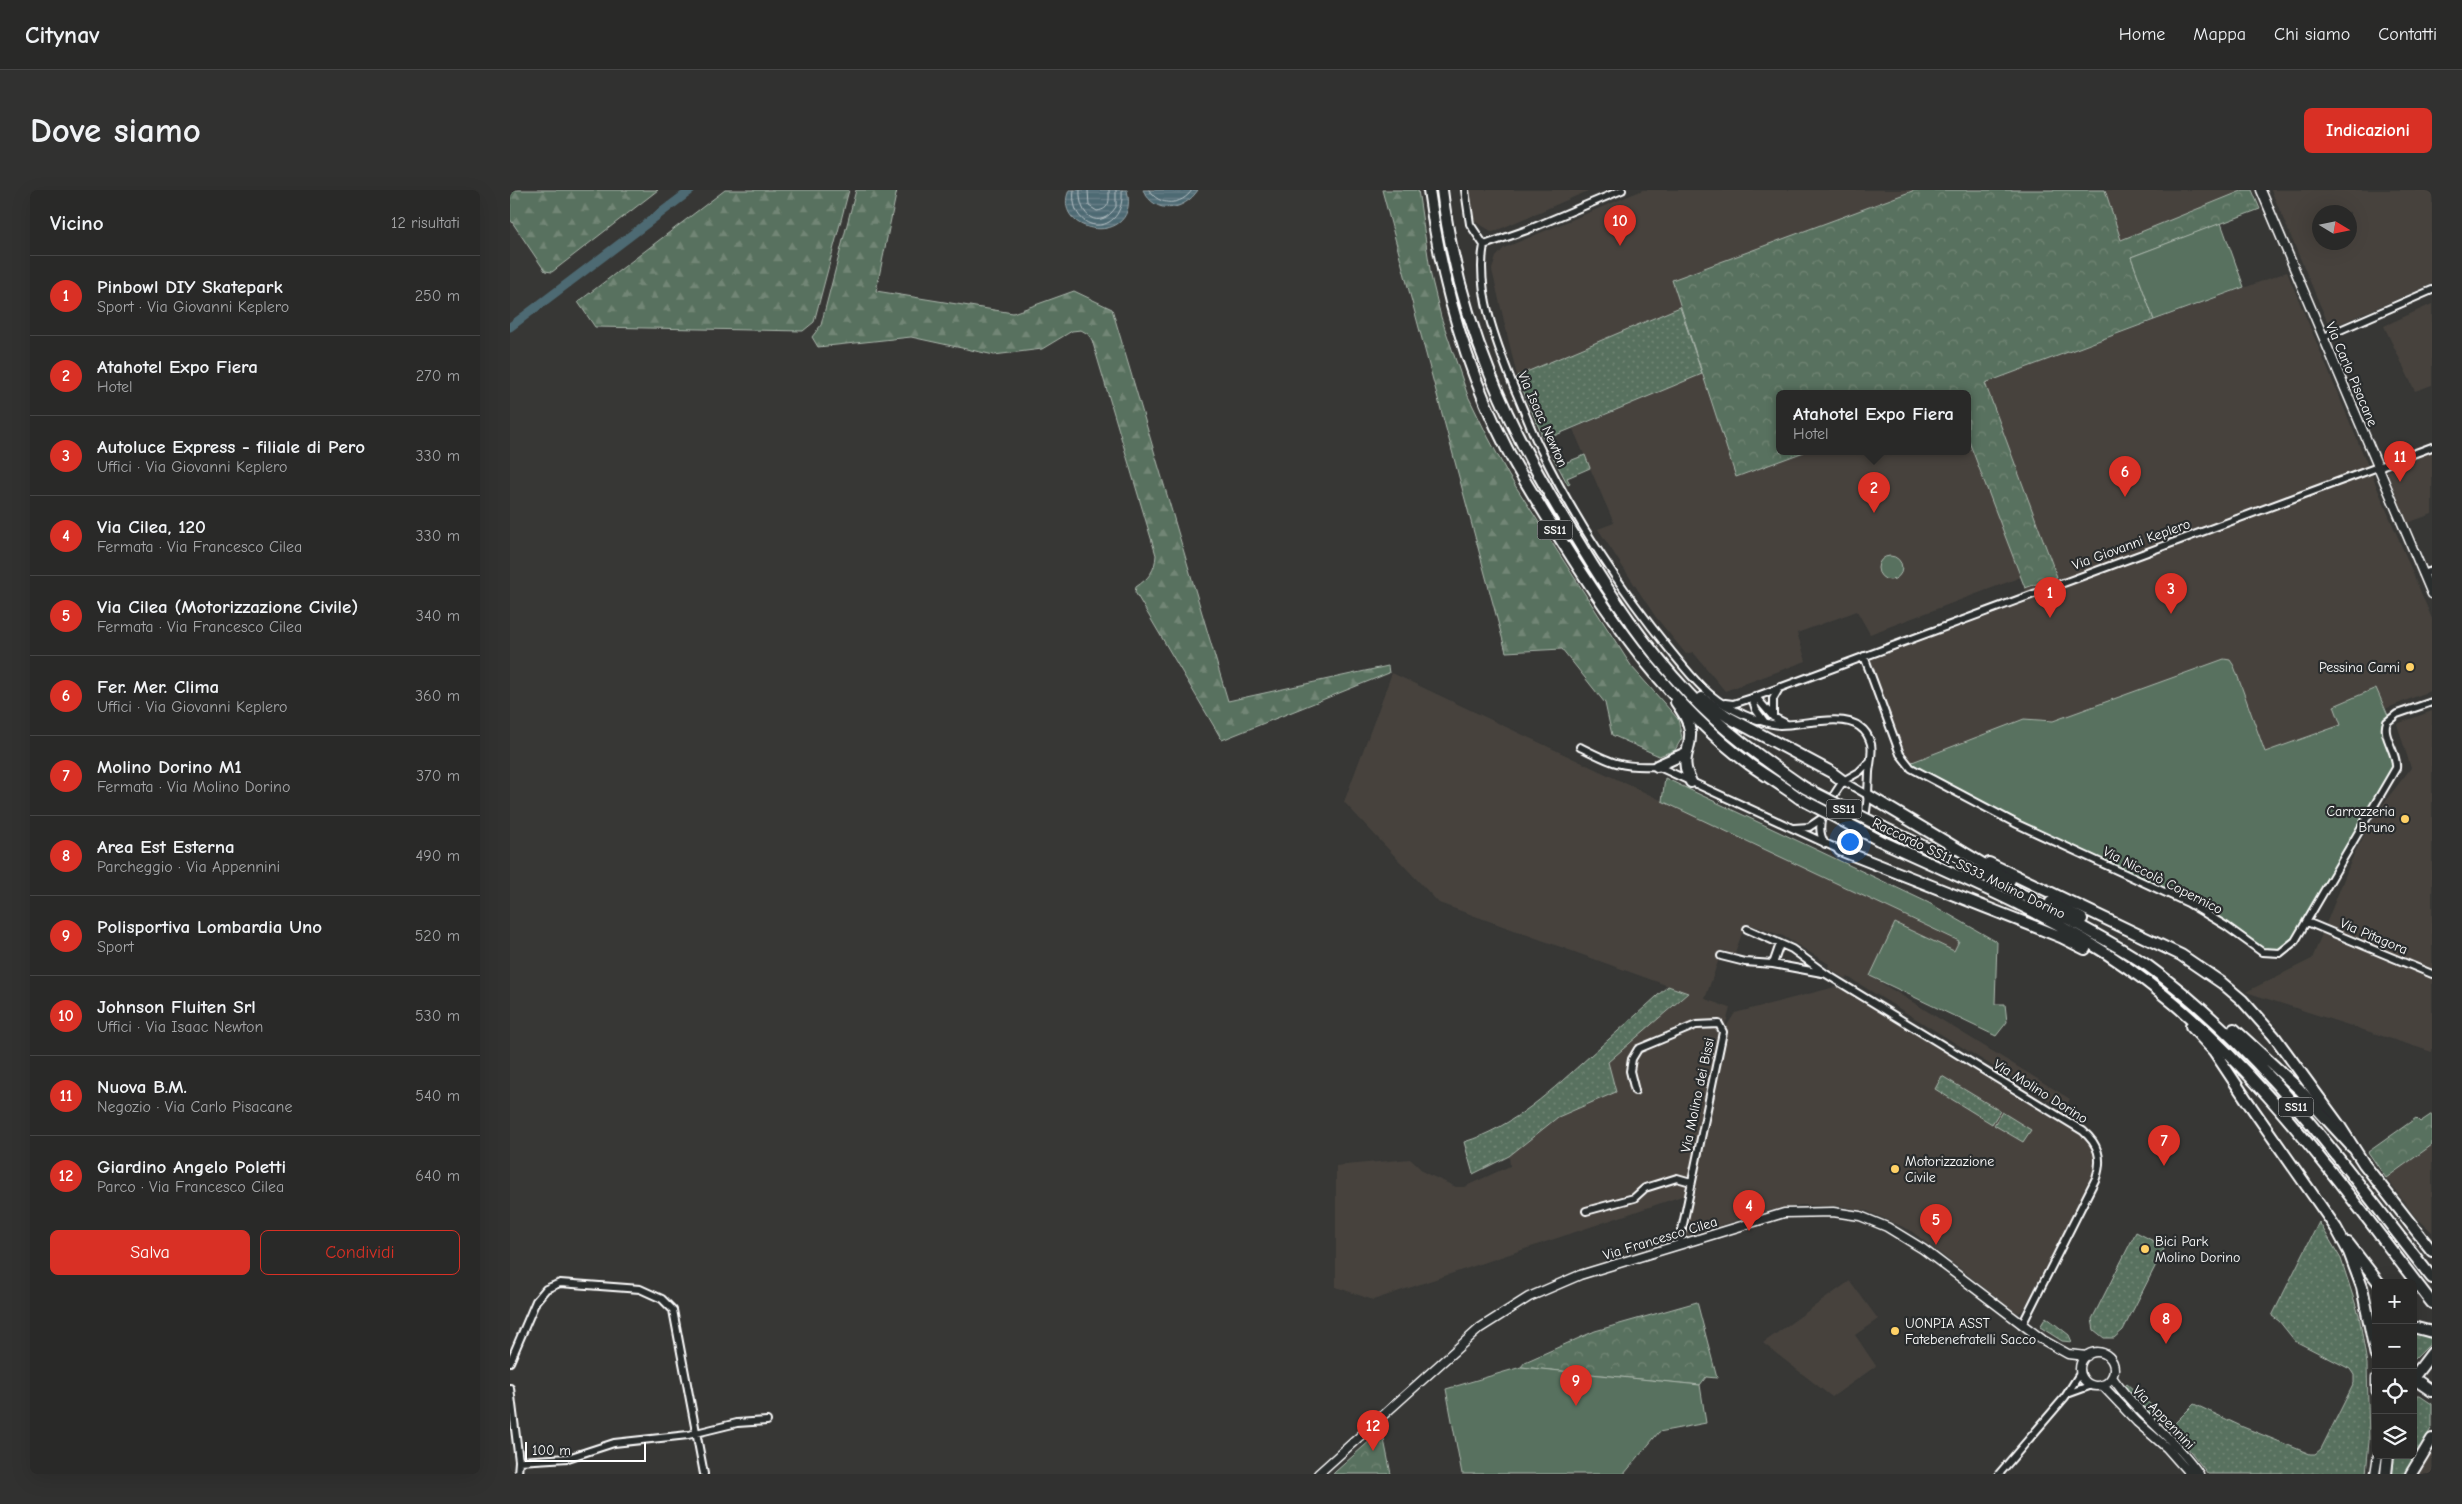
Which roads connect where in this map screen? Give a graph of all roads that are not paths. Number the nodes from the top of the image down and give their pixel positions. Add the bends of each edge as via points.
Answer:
1 (1429, 190) edge
2 (1442, 190) edge
3 (1465, 190) edge
4 (1622, 190) edge
5 (2261, 190) edge
6 (1484, 245) junction
7 (2432, 290) edge
8 (2324, 337) junction
9 (2432, 446) edge
10 (2377, 467) junction
11 (2432, 571) edge
12 (2423, 574) junction
13 (2432, 594) edge
14 (1864, 656) junction
15 (1657, 658) junction
16 (1781, 686) junction
17 (1668, 688) junction
18 (1754, 697) junction
19 (1719, 701) junction
20 (2432, 702) edge
21 (1773, 717) junction
22 (1764, 722) junction
23 (1787, 724) junction
24 (1580, 747) dead end
25 (1686, 753) junction
26 (1870, 761) junction
27 (1657, 766) junction
28 (1843, 781) junction
29 (1691, 782) junction
30 (1869, 796) junction
31 (1821, 819) junction
32 (1793, 828) junction
33 (1825, 844) junction
34 (1956, 848) junction
35 (1840, 850) junction
36 (2306, 922) junction
37 (1747, 929) dead end
38 (1780, 944) junction
39 (2114, 945) junction
40 (1721, 956) dead end
41 (2137, 959) junction
42 (1773, 964) junction
43 (1826, 974) junction
44 (2432, 974) edge
45 (2139, 976) junction
46 (2158, 990) junction
47 (1635, 1091) dead end
48 (2352, 1146) junction
49 (1691, 1182) junction
50 (1586, 1211) dead end
51 (2412, 1228) junction
52 (2343, 1240) junction
53 (2432, 1243) edge
54 (1679, 1244) junction
55 (2432, 1251) edge
56 (2432, 1278) edge
57 (2376, 1279) edge
58 (2432, 1303) edge
59 (2369, 1317) junction
60 (2372, 1324) edge
61 (2022, 1325) junction
62 (2417, 1328) edge
63 (2432, 1332) edge
64 (2372, 1334) edge
65 (2064, 1352) junction
66 (2432, 1353) edge
67 (2087, 1356) junction
68 (510, 1362) edge
69 (2081, 1372) junction
70 (2417, 1373) edge
71 (2112, 1377) junction
72 (2417, 1381) edge
73 (2092, 1385) junction
74 (2102, 1385) junction
75 (510, 1388) edge
76 (2432, 1391) edge
77 (2065, 1397) junction
78 (767, 1421) dead end
79 (697, 1432) junction
80 (2432, 1439) edge
81 (2377, 1459) edge
82 (2388, 1459) edge
83 (519, 1461) junction
84 (518, 1474) edge
85 (704, 1474) edge
86 (1318, 1474) edge
87 (1999, 1474) edge
88 (2190, 1474) edge
89 (2199, 1474) edge
90 (2375, 1474) edge
91 (2386, 1474) edge
92 (2411, 1474) edge

1 - 17 main road, Raccordo SS11-SS33 Molino Dorino / SS11 via 1452,309 1485,401 1506,448 1595,594
2 - 15 main road, Raccordo SS11-SS33 Molino Dorino / SS11 via 1449,236 1471,322 1508,418 1537,475 1575,537 1624,614
3 - 6 street via 1470,224
4 - 6 street
5 - 8 street, Via Carlo Pisacane
6 - 19 street, Via Isaac Newton via 1481,280 1499,350 1540,449 1573,508 1647,620 1697,682
7 - 8 street
8 - 10 street, Via Carlo Pisacane
9 - 10 street, Via Giovanni Keplero
10 - 12 street, Via Carlo Pisacane
10 - 14 street, Via Giovanni Keplero
11 - 12 street
12 - 13 street, Via Carlo Pisacane
14 - 16 street, Via Giovanni Keplero
14 - 36 street, Via Niccolò Copernico via 1900,754 1917,772 2017,824 2188,903 2262,952 2276,954 2288,948
15 - 28 main road via 1709,705
15 - 39 main road, Raccordo SS11-SS33 Molino Dorino / SS11, bridge via 1720,724 1805,788 2004,884
16 - 18 street, Via Giovanni Keplero
16 - 21 street via 1773,699
17 - 25 main road via 1688,722 1690,732
17 - 45 main road, Raccordo SS11-SS33 Molino Dorino / SS11, bridge via 1749,763 1800,798 1879,840 2052,922
18 - 19 street, Via Giovanni Keplero via 1733,704
18 - 21 street
18 - 22 street via 1756,710
19 - 22 street, Via Isaac Newton
20 - 36 street, Via Niccolò Copernico via 2397,714 2386,726 2396,768
21 - 23 street
22 - 23 street, Via Isaac Newton
23 - 26 street, Via Isaac Newton via 1842,720 1858,724 1870,740
24 - 27 street via 1609,762 1630,768
25 - 27 main road
25 - 29 main road via 1684,766
26 - 28 street
26 - 30 street, Via Isaac Newton
27 - 29 street
28 - 30 street
28 - 31 street
29 - 32 street
30 - 34 main road
30 - 35 street, Via Isaac Newton via 1867,813 1857,836 1850,846
31 - 32 street via 1809,827
31 - 33 street via 1819,832
32 - 33 street
33 - 35 street
34 - 39 main road via 2081,918
34 - 48 main road via 2168,948 2222,983 2270,1030
35 - 45 main road via 2070,941
36 - 44 street, Via Pitagora
37 - 38 street
38 - 42 street
38 - 43 street
39 - 41 main road, Raccordo SS11-SS33 Molino Dorino / SS11
40 - 42 street
41 - 48 main road via 2160,969 2188,989 2287,1078
41 - 56 main road, SS11 via 2188,997 2245,1050 2318,1134
42 - 43 street
43 - 61 street, Via Molino Dorino via 2082,1131 2097,1147 2100,1164 2096,1178
45 - 46 main road, Raccordo SS11-SS33 Molino Dorino / SS11
46 - 52 main road via 2172,1009 2214,1051
46 - 58 main road, SS11 via 2202,1027 2260,1086
47 - 49 street, Via Molino dei Bissi via 1630,1071 1638,1049 1696,1025 1719,1024 1722,1032
48 - 51 main road
49 - 50 street via 1677,1178 1645,1188 1634,1198
49 - 54 street, Via Molino dei Bissi
51 - 53 main road
51 - 55 main road
52 - 57 main road via 2356,1251
52 - 59 main road via 2358,1273
54 - 61 street, Via Francesco Cilea via 1784,1214 1826,1211 1855,1215 1887,1226 1907,1238
54 - 86 street, Via Francesco Cilea via 1560,1282 1502,1312 1457,1348
59 - 60 main road
59 - 64 main road
61 - 65 street, Via Francesco Cilea
62 - 63 main road
65 - 67 street, Via Francesco Cilea
65 - 69 street, Via Francesco Cilea
66 - 70 main road
67 - 69 street
67 - 71 street via 2096,1352 2107,1355 2114,1365
68 - 79 street via 536,1301 546,1289 560,1283 640,1289 662,1299 673,1310
69 - 73 street
69 - 77 street
71 - 74 street
71 - 89 street, Via Appennini
72 - 76 main road
73 - 74 street
73 - 77 street via 2078,1388
74 - 88 street, Via Appennini
75 - 83 street
77 - 87 street
78 - 79 street via 737,1423
79 - 83 street via 614,1443 568,1458
79 - 85 street
80 - 92 main road
81 - 90 street
82 - 91 main road
83 - 84 street

